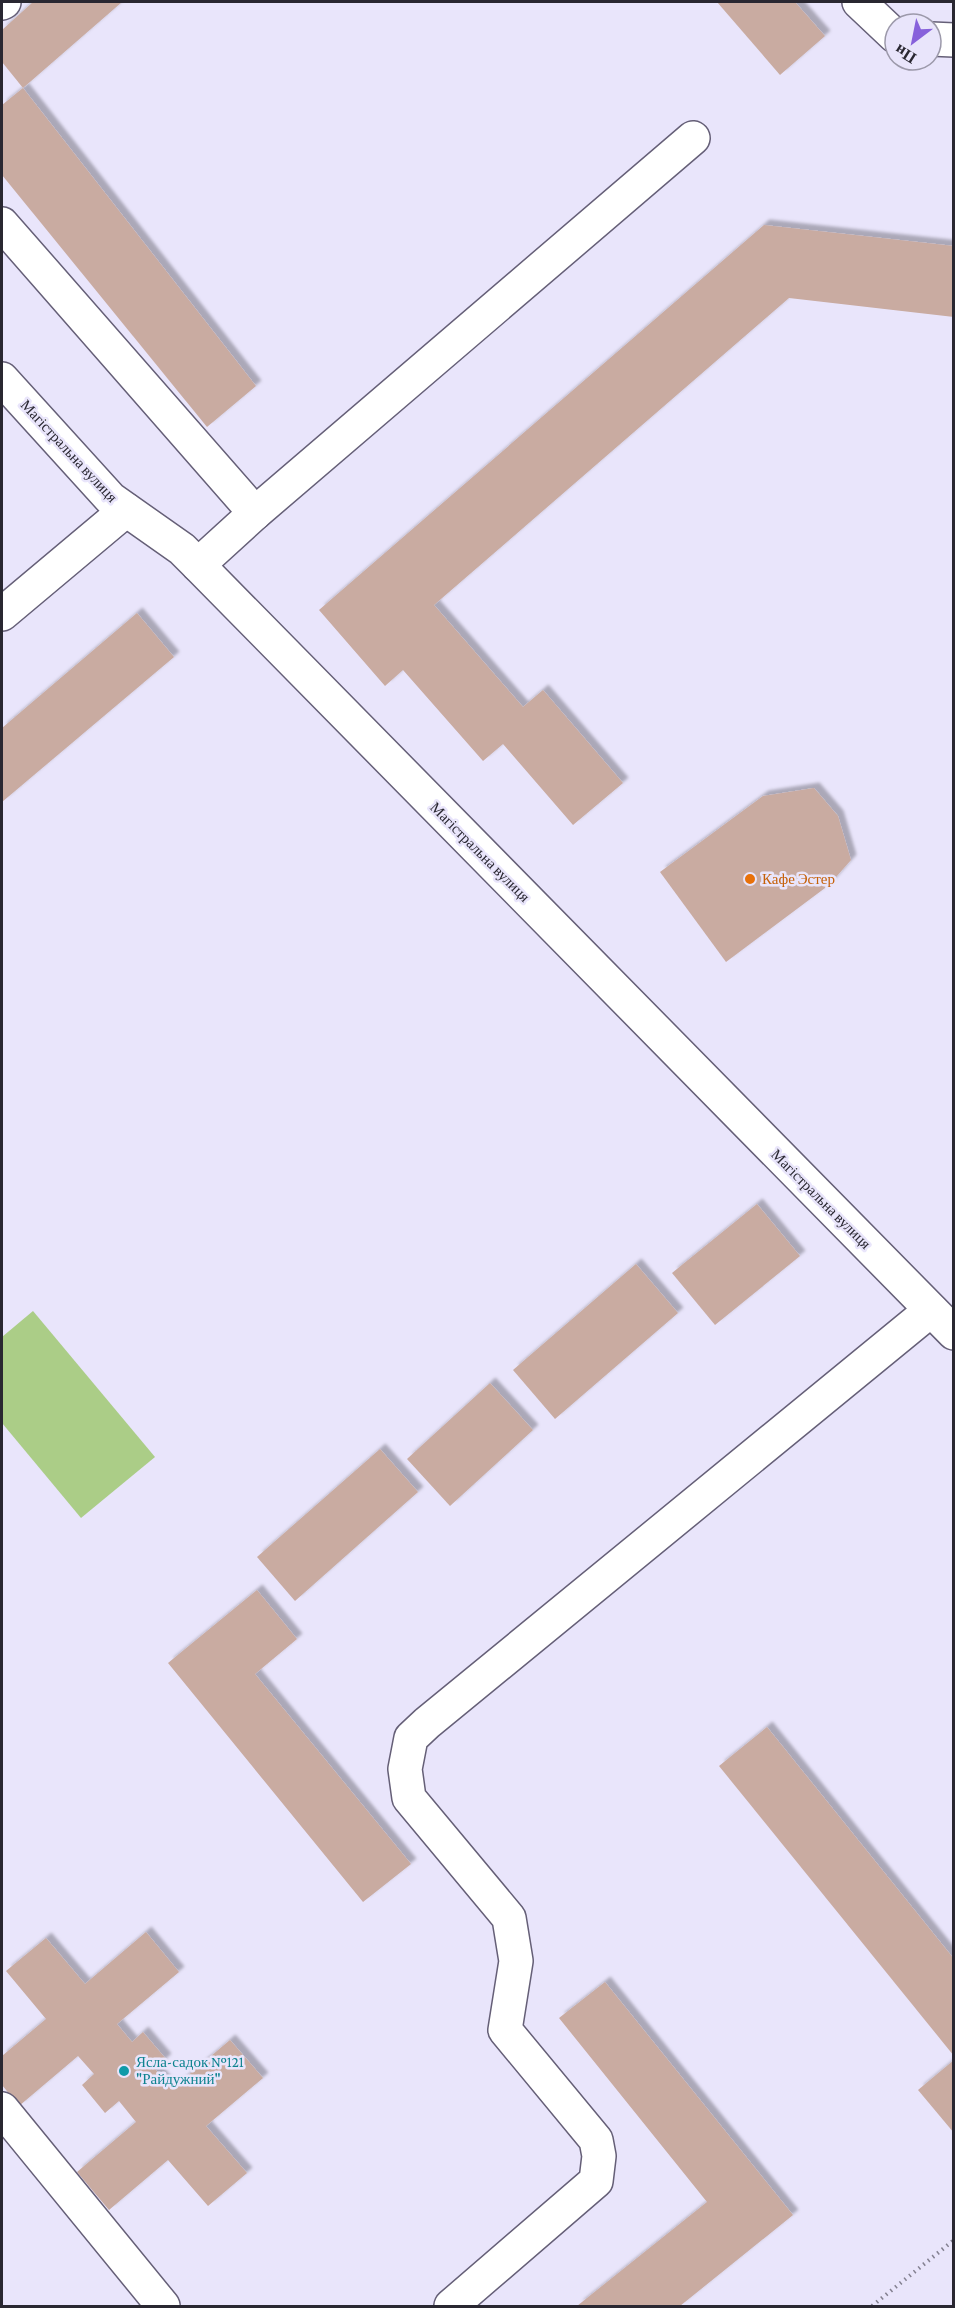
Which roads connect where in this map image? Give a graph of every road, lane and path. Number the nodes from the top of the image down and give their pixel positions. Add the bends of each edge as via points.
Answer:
1 (859, 2) edge
2 (883, 25) edge
3 (693, 138) dead end
4 (2, 224) edge
5 (2, 379) edge
6 (126, 510) junction
7 (255, 513) junction
8 (198, 566) junction
9 (2, 614) edge
10 (931, 1310) junction
11 (954, 1333) edge
12 (2, 2109) edge
13 (954, 2240) edge
14 (163, 2307) edge
15 (451, 2307) edge
16 (872, 2307) edge

1 - 2 street
3 - 7 street
4 - 7 street
5 - 6 street, Магістральна вулиця via 111,499
6 - 8 street, Магістральна вулиця via 182,549
6 - 9 street
7 - 8 street
8 - 10 street, Магістральна вулиця
10 - 11 street, Магістральна вулиця
10 - 15 street via 411,1738 405,1769 409,1798 508,1918 516,1961 505,2030 596,2140 599,2156 596,2181
12 - 14 street
13 - 16 path

